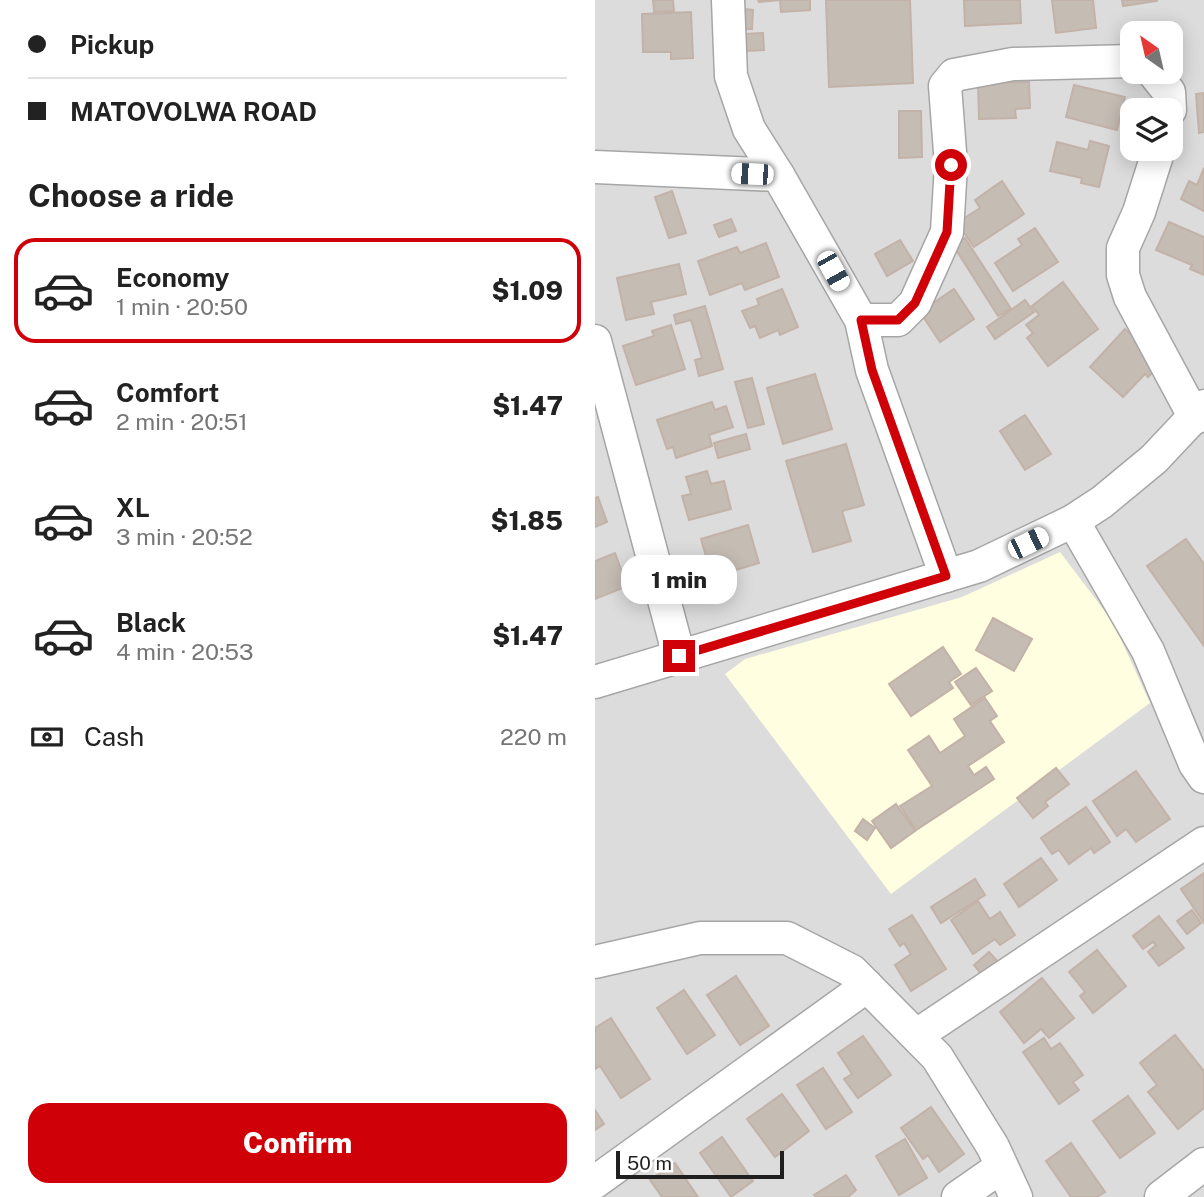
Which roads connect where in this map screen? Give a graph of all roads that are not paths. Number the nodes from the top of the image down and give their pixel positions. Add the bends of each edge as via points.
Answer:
1 (728, 0) edge
2 (1120, 61) edge
3 (1155, 161) edge
4 (595, 167) edge
5 (778, 175) junction
6 (861, 320) junction
7 (595, 341) edge
8 (599, 374) edge
9 (1199, 412) edge
10 (1073, 521) junction
11 (946, 576) junction
12 (679, 656) junction
13 (595, 682) edge
14 (1204, 776) edge
15 (1204, 843) edge
16 (595, 962) edge
17 (867, 986) junction
18 (917, 1035) junction
19 (1204, 1164) edge
20 (1001, 1167) junction
21 (595, 1182) edge
22 (958, 1197) edge
23 (1016, 1197) edge
24 (1161, 1197) edge

1 - 5 street via 731,75 749,129
2 - 6 street via 1013,64 954,75 945,86 951,165 947,232 915,303 898,320
3 - 9 street via 1123,248 1123,275 1130,297
4 - 5 street
5 - 6 street
6 - 11 street via 872,370
7 - 8 street
8 - 12 street
9 - 10 street via 1144,468
10 - 11 street via 979,566
10 - 14 street via 1148,651
11 - 12 street
12 - 13 street
15 - 18 street
16 - 17 street via 701,938 787,938 852,971
17 - 18 street
17 - 21 street
18 - 20 street via 937,1057
19 - 24 street
20 - 22 street
20 - 23 street

